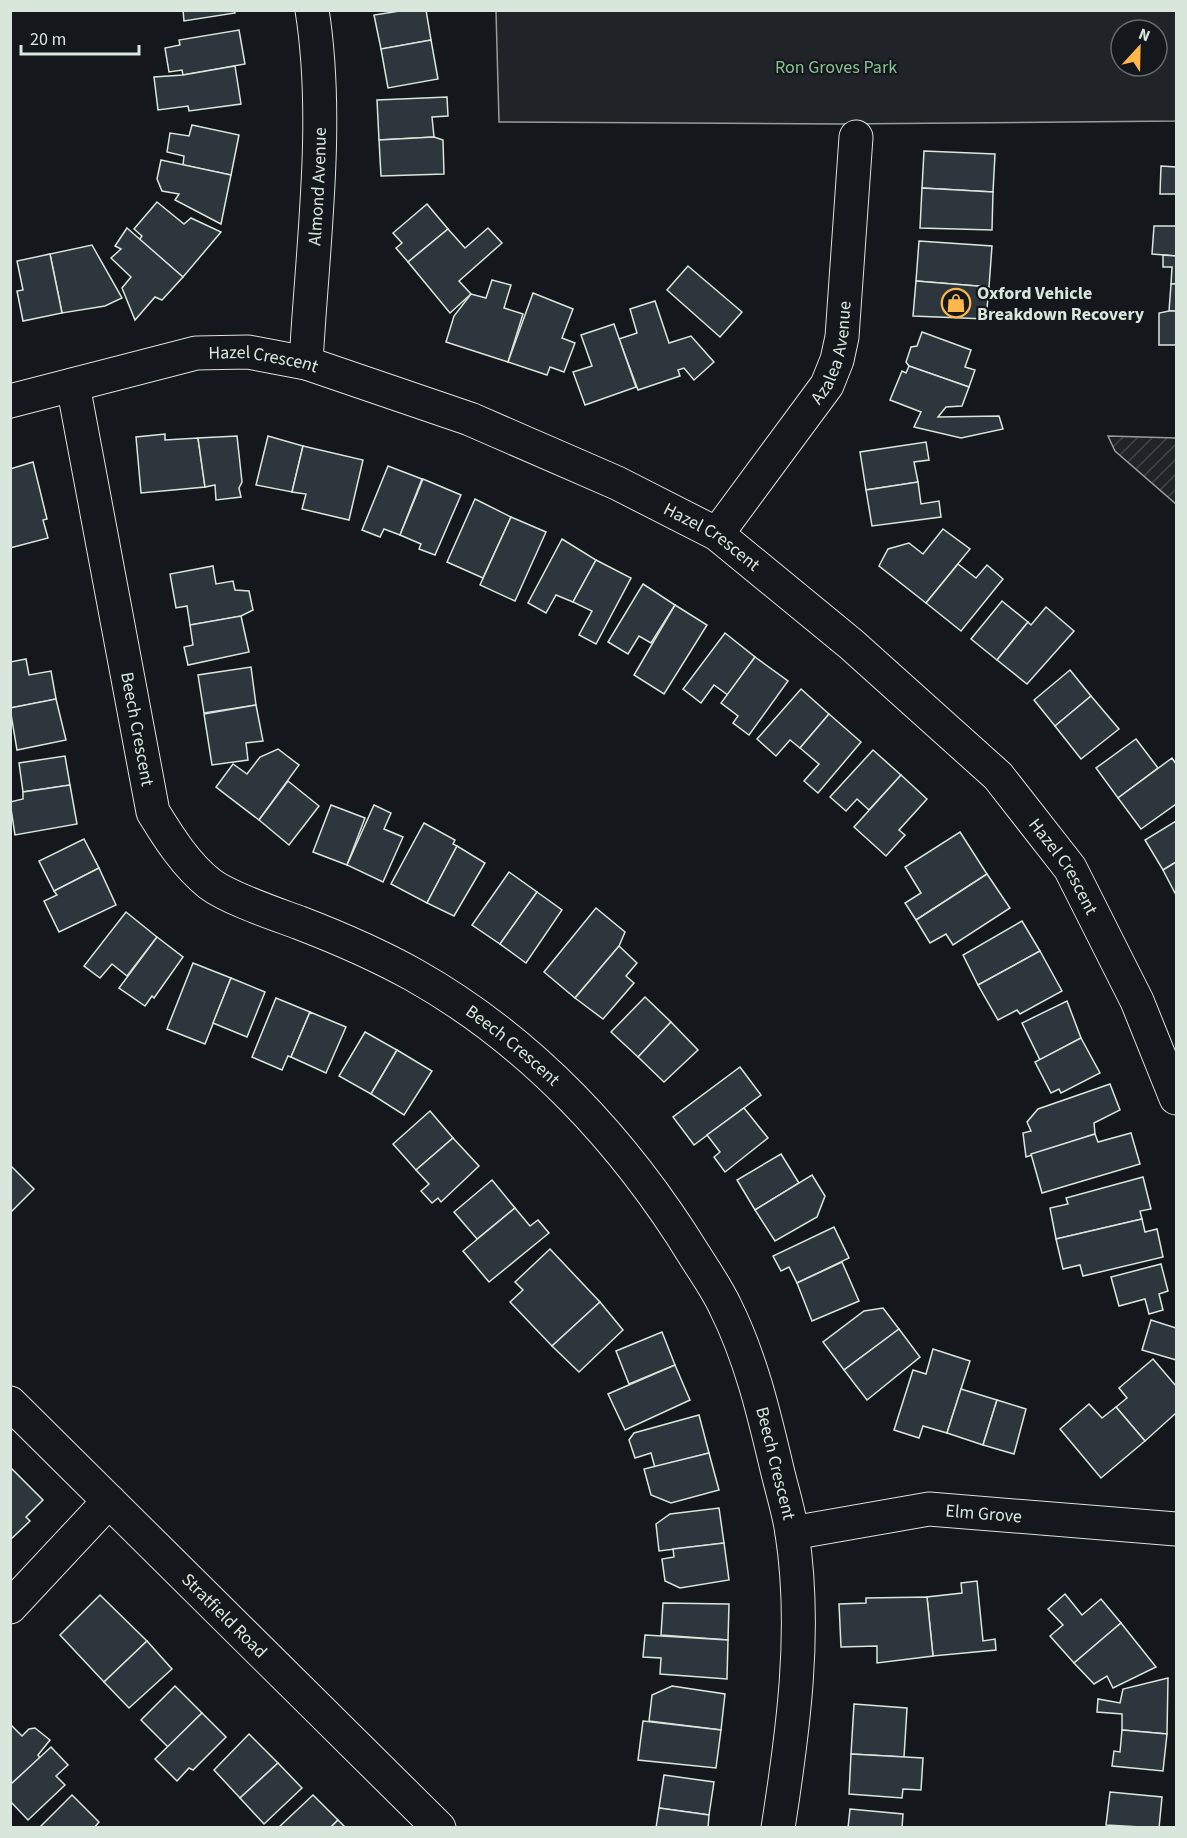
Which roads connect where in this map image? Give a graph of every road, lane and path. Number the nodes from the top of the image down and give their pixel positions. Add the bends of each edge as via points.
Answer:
1 (312, 10) edge
2 (856, 137) dead end
3 (306, 363) junction
4 (73, 385) junction
5 (10, 400) edge
6 (717, 534) junction
7 (1176, 1098) edge
8 (10, 1403) edge
9 (109, 1501) junction
10 (1176, 1529) edge
11 (792, 1533) junction
12 (10, 1606) edge
13 (439, 1827) edge
14 (778, 1827) edge

1 - 3 street, Almond Avenue via 318,46 318,142
2 - 6 street, Azalea Avenue via 842,337 837,360 827,385
3 - 4 street, Hazel Crescent via 248,352 196,353
3 - 6 street, Hazel Crescent via 470,419 617,483
4 - 5 street, Hazel Crescent
4 - 11 street, Beech Crescent via 153,812 179,852 212,885 331,935 413,975 475,1013 532,1059 616,1145 667,1210 725,1305 765,1417
6 - 7 street, Hazel Crescent via 850,644 998,776 1070,868 1137,1001
8 - 9 street, Stratfield Road
9 - 12 street
9 - 13 street, Stratfield Road
10 - 11 street, Elm Grove via 928,1509
11 - 14 street, Beech Crescent via 799,1633 789,1760

